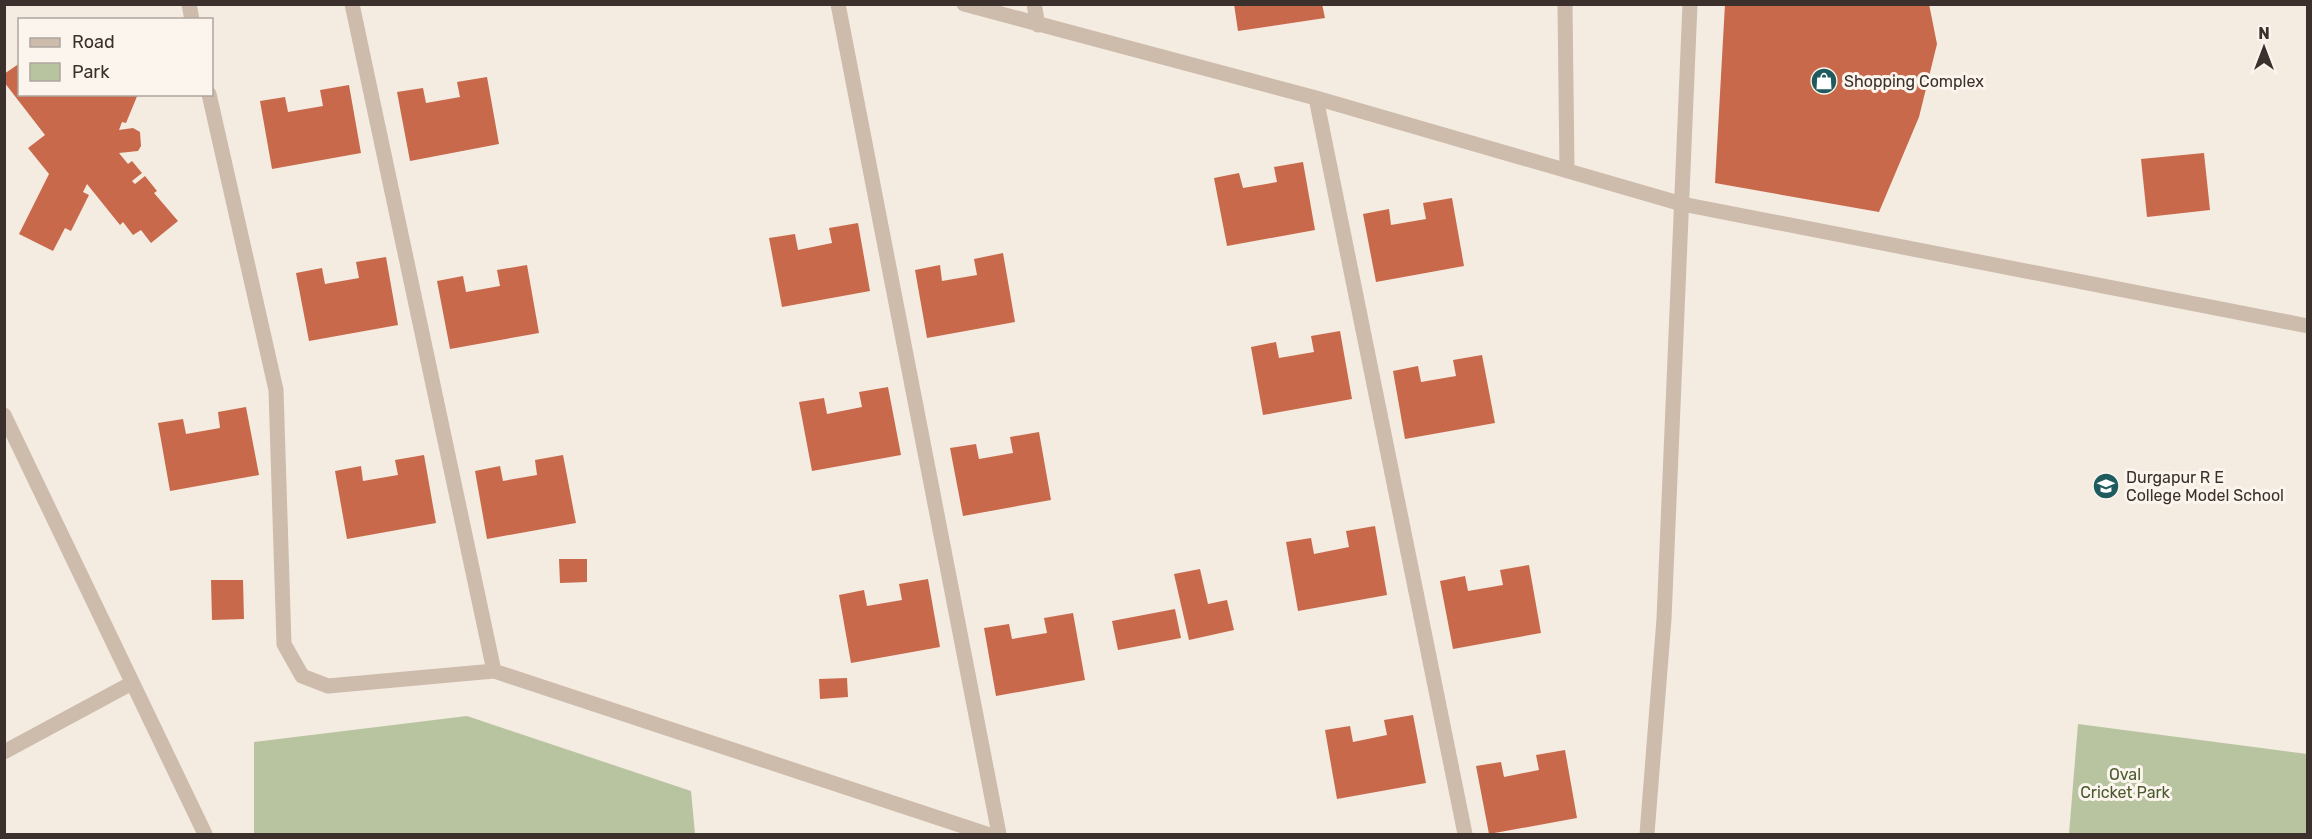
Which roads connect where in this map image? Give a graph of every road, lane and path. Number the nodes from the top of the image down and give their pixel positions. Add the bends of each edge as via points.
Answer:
1 (352, 4) edge
2 (838, 4) edge
3 (964, 4) edge
4 (1034, 4) edge
5 (1565, 4) edge
6 (1690, 4) edge
7 (1038, 25) junction
8 (209, 96) edge
9 (1316, 98) junction
10 (1567, 171) junction
11 (1682, 204) junction
12 (2307, 326) edge
13 (4, 415) edge
14 (494, 671) junction
15 (132, 682) junction
16 (4, 752) edge
17 (205, 834) edge
18 (987, 834) edge
19 (999, 834) edge
20 (1465, 834) edge
21 (1647, 834) edge

1 - 14 street
2 - 19 street
3 - 7 street
4 - 7 street
5 - 10 street
6 - 11 street
7 - 9 street
8 - 14 street via 276,390 284,644 302,676 328,686
9 - 10 street
9 - 20 street
10 - 11 street
11 - 12 street
11 - 21 street via 1664,619
13 - 15 street
14 - 18 street
15 - 16 street
15 - 17 street

